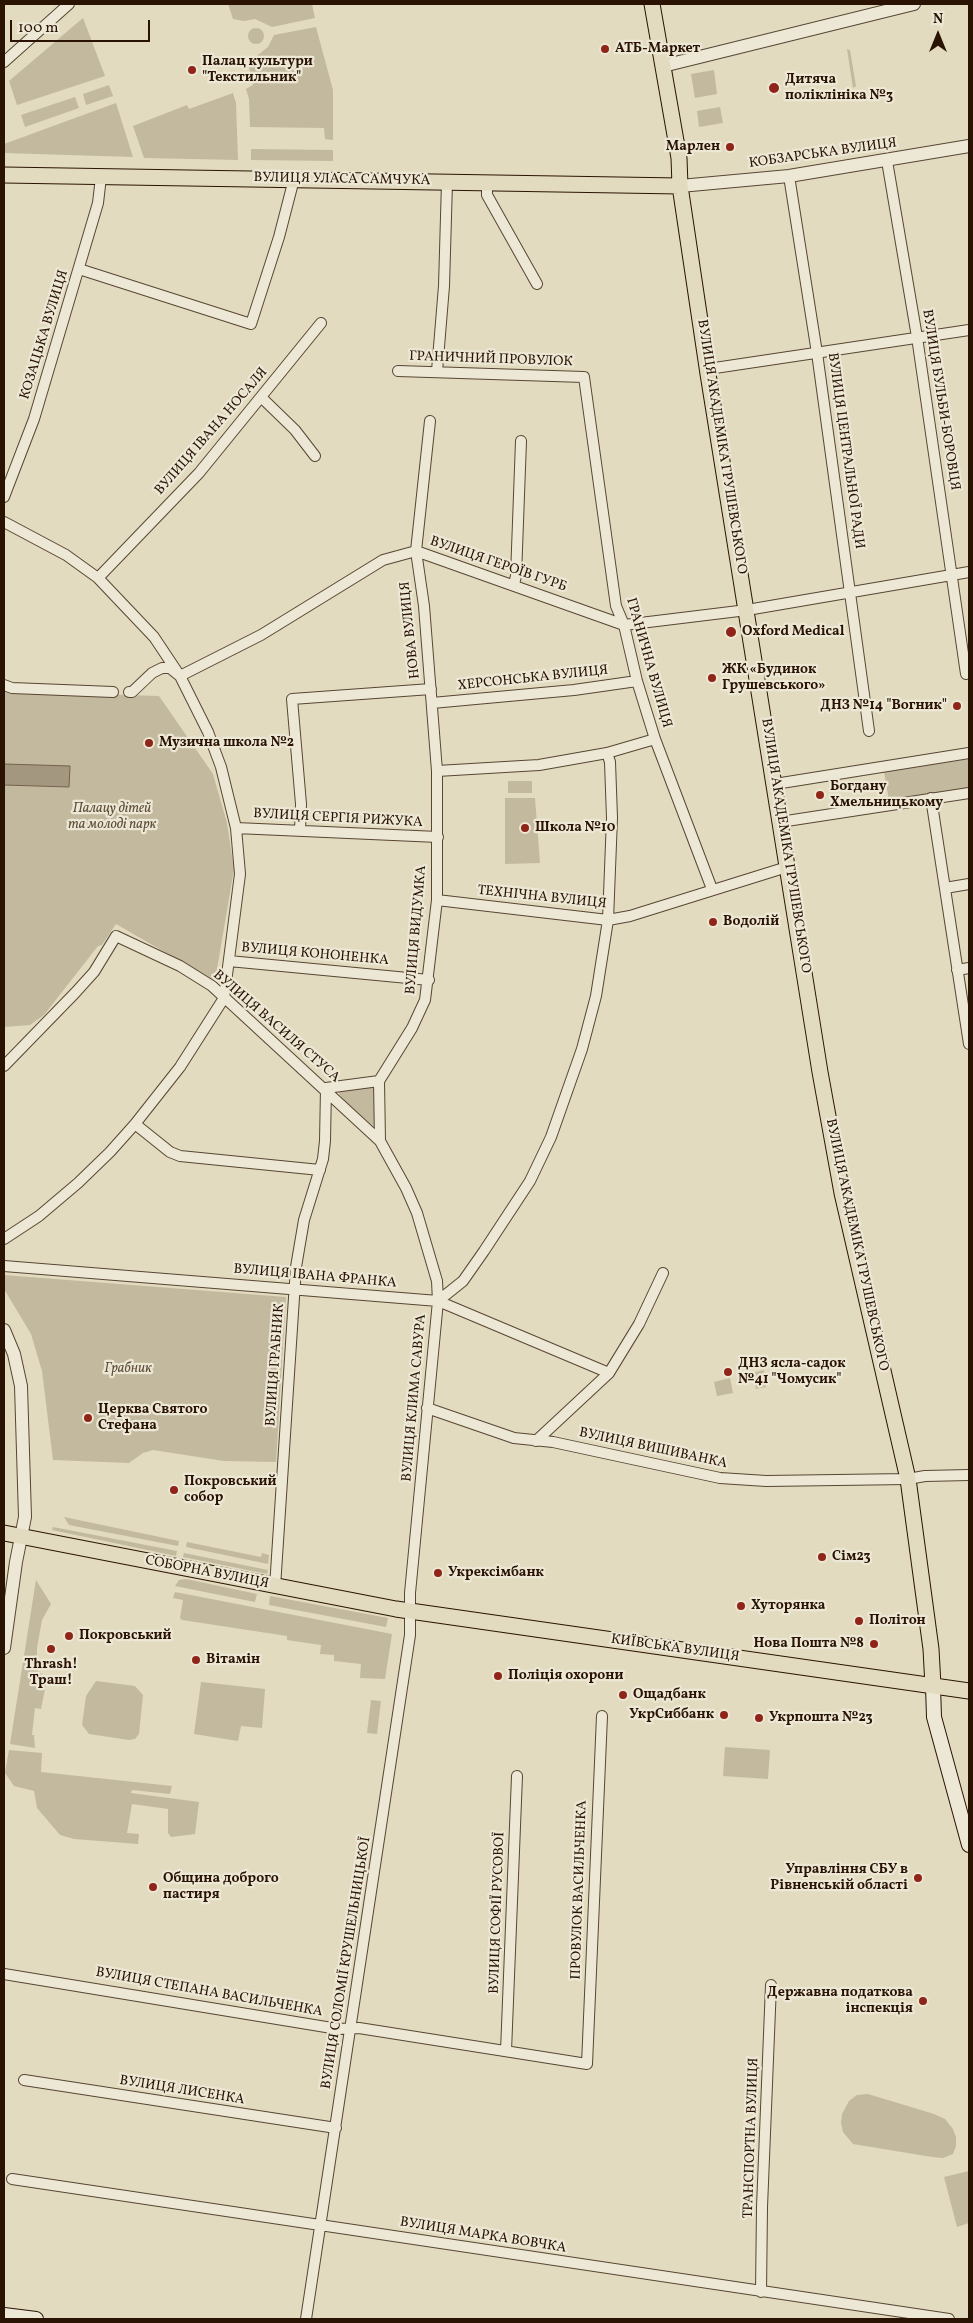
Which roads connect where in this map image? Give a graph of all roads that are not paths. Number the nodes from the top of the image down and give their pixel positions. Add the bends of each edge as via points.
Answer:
1 (652, 4) edge
2 (914, 4) edge
3 (66, 5) edge
4 (4, 62) edge
5 (663, 66) junction
6 (969, 146) edge
7 (887, 161) junction
8 (4, 176) edge
9 (789, 176) junction
10 (101, 177) junction
11 (294, 179) junction
12 (447, 182) junction
13 (487, 182) junction
14 (680, 186) junction
15 (79, 269) junction
16 (537, 284) dead end
17 (321, 323) dead end
18 (969, 330) edge
19 (917, 336) junction
20 (817, 353) junction
21 (708, 369) junction
22 (398, 371) dead end
23 (436, 371) junction
24 (584, 377) joint
25 (261, 397) junction
26 (430, 421) dead end
27 (522, 441) dead end
28 (315, 456) dead end
29 (4, 497) edge
30 (4, 522) edge
31 (416, 551) junction
32 (969, 572) edge
33 (952, 574) junction
34 (98, 578) junction
35 (514, 584) junction
36 (852, 593) junction
37 (747, 610) junction
38 (624, 625) junction
39 (966, 674) dead end
40 (180, 676) junction
41 (637, 681) junction
42 (4, 685) edge
43 (431, 689) junction
44 (113, 692) dead end
45 (129, 692) dead end
46 (432, 703) junction
47 (869, 731) dead end
48 (655, 739) junction
49 (607, 753) junction
50 (969, 753) edge
51 (438, 771) junction
52 (775, 784) junction
53 (969, 793) edge
54 (931, 798) junction
55 (780, 822) junction
56 (236, 828) junction
57 (300, 831) junction
58 (438, 837) junction
59 (787, 867) junction
60 (969, 884) edge
61 (945, 888) junction
62 (712, 889) junction
63 (437, 900) junction
64 (608, 920) junction
65 (229, 961) junction
66 (969, 968) edge
67 (957, 970) junction
68 (429, 980) junction
69 (224, 998) junction
70 (969, 1044) edge
71 (4, 1066) edge
72 (379, 1080) junction
73 (326, 1088) junction
74 (135, 1124) junction
75 (380, 1140) junction
76 (320, 1170) junction
77 (4, 1239) edge
78 (4, 1266) edge
79 (663, 1273) dead end
80 (294, 1290) junction
81 (438, 1301) junction
82 (4, 1330) edge
83 (609, 1373) junction
84 (427, 1408) junction
85 (536, 1442) junction
86 (969, 1475) edge
87 (908, 1478) junction
88 (4, 1533) edge
89 (21, 1537) junction
90 (275, 1586) junction
91 (411, 1611) junction
92 (4, 1648) edge
93 (933, 1686) junction
94 (969, 1691) edge
95 (602, 1716) dead end
96 (517, 1776) dead end
97 (969, 1844) edge
98 (4, 1974) edge
99 (771, 1985) dead end
100 (351, 2029) junction
101 (506, 2051) junction
102 (587, 2064) joint
103 (24, 2080) dead end
104 (336, 2128) junction
105 (12, 2179) dead end
106 (322, 2225) junction
107 (761, 2292) junction
108 (4, 2315) edge
109 (36, 2319) edge
110 (306, 2319) edge
111 (949, 2319) edge

1 - 5 main road, ВУЛИЦЯ АКАДЕМІКА ГРУШЕВСЬКОГО
2 - 5 street
3 - 4 street
5 - 14 main road, ВУЛИЦЯ АКАДЕМІКА ГРУШЕВСЬКОГО via 679,158
6 - 7 street, КОБЗАРСЬКА ВУЛИЦЯ
7 - 9 street, КОБЗАРСЬКА ВУЛИЦЯ
7 - 19 street, ВУЛИЦЯ БУЛЬБИ-БОРОВЦЯ
8 - 10 main road, ВУЛИЦЯ УЛАСА САМЧУКА
9 - 14 street, КОБЗАРСЬКА ВУЛИЦЯ
9 - 20 street, ВУЛИЦЯ ЦЕНТРАЛЬНОЇ РАДИ
10 - 11 main road, ВУЛИЦЯ УЛАСА САМЧУКА
10 - 15 street, КОЗАЦЬКА ВУЛИЦЯ via 98,203
11 - 12 main road, ВУЛИЦЯ УЛАСА САМЧУКА
11 - 15 street via 251,324
12 - 13 main road, ВУЛИЦЯ УЛАСА САМЧУКА
12 - 23 street via 444,286
13 - 14 main road, ВУЛИЦЯ УЛАСА САМЧУКА
13 - 16 street via 488,195
14 - 21 main road, ВУЛИЦЯ АКАДЕМІКА ГРУШЕВСЬКОГО
15 - 29 street, КОЗАЦЬКА ВУЛИЦЯ via 34,419
17 - 25 street, ВУЛИЦЯ ІВАНА НОСАЛЯ
18 - 19 street
19 - 20 street
19 - 33 street, ВУЛИЦЯ БУЛЬБИ-БОРОВЦЯ
20 - 21 street
20 - 36 street, ВУЛИЦЯ ЦЕНТРАЛЬНОЇ РАДИ
21 - 37 main road, ВУЛИЦЯ АКАДЕМІКА ГРУШЕВСЬКОГО
22 - 23 street, ГРАНИЧНИЙ ПРОВУЛОК
23 - 24 street, ГРАНИЧНИЙ ПРОВУЛОК
24 - 38 street, ГРАНИЧНА ВУЛИЦЯ via 616,606
25 - 28 street via 295,430
25 - 34 street, ВУЛИЦЯ ІВАНА НОСАЛЯ via 199,473
26 - 31 street, НОВА ВУЛИЦЯ
27 - 35 street
30 - 34 street via 66,555
31 - 35 street, ВУЛИЦЯ ГЕРОЇВ ГУРБ
31 - 40 street, ВУЛИЦЯ ГЕРОЇВ ГУРБ via 383,560 261,635
31 - 43 street, НОВА ВУЛИЦЯ
32 - 33 street, ВУЛИЦЯ ГЕРОЇВ ГУРБ
33 - 36 street, ВУЛИЦЯ ГЕРОЇВ ГУРБ
33 - 39 street, ВУЛИЦЯ БУЛЬБИ-БОРОВЦЯ
34 - 40 street via 154,637
35 - 38 street, ВУЛИЦЯ ГЕРОЇВ ГУРБ
36 - 37 street, ВУЛИЦЯ ГЕРОЇВ ГУРБ
36 - 47 street, ВУЛИЦЯ ЦЕНТРАЛЬНОЇ РАДИ
37 - 38 street, ВУЛИЦЯ ГЕРОЇВ ГУРБ
37 - 52 main road, ВУЛИЦЯ АКАДЕМІКА ГРУШЕВСЬКОГО
38 - 41 street, ГРАНИЧНА ВУЛИЦЯ
40 - 45 street via 170,668 162,668
40 - 56 street via 208,732 221,767
41 - 46 street, ХЕРСОНСЬКА ВУЛИЦЯ
41 - 48 street, ГРАНИЧНА ВУЛИЦЯ
42 - 44 street
43 - 46 street, НОВА ВУЛИЦЯ
43 - 57 street via 292,699 301,804
46 - 51 street, НОВА ВУЛИЦЯ
48 - 49 street
48 - 62 street, ГРАНИЧНА ВУЛИЦЯ
49 - 51 street via 539,765
49 - 64 street, ВУЛИЦЯ КЛИМА САВУРА via 612,818
50 - 52 street
51 - 58 street, НОВА ВУЛИЦЯ
52 - 55 main road, ВУЛИЦЯ АКАДЕМІКА ГРУШЕВСЬКОГО
53 - 54 street
54 - 55 street
54 - 61 street
55 - 59 main road, ВУЛИЦЯ АКАДЕМІКА ГРУШЕВСЬКОГО
56 - 57 street, ВУЛИЦЯ СЕРГІЯ РИЖУКА
56 - 65 street via 240,874
57 - 58 street, ВУЛИЦЯ СЕРГІЯ РИЖУКА
58 - 63 street, ВУЛИЦЯ ВИДУМКА
59 - 62 street, ТЕХНІЧНА ВУЛИЦЯ
59 - 87 main road, ВУЛИЦЯ АКАДЕМІКА ГРУШЕВСЬКОГО via 842,1193
60 - 61 street
61 - 67 street
62 - 64 street, ТЕХНІЧНА ВУЛИЦЯ
63 - 64 street, ТЕХНІЧНА ВУЛИЦЯ
63 - 68 street, ВУЛИЦЯ ВИДУМКА
64 - 81 street, ВУЛИЦЯ КЛИМА САВУРА via 590,1022 545,1150 530,1181 463,1281
65 - 68 street, ВУЛИЦЯ КОНОНЕНКА
65 - 69 street
66 - 67 street
67 - 70 street
68 - 72 street, ВУЛИЦЯ ВИДУМКА via 425,1000 412,1028
69 - 71 street, ВУЛИЦЯ ВАСИЛЯ СТУСА via 212,986 180,966 116,936 94,972
69 - 73 street, ВУЛИЦЯ ВАСИЛЯ СТУСА
69 - 74 street via 180,1067
72 - 73 street
72 - 75 street
73 - 75 street, ВУЛИЦЯ ВАСИЛЯ СТУСА
73 - 76 street, ВУЛИЦЯ ГРАБНИК via 325,1141
74 - 76 street via 170,1152 180,1156
74 - 77 street via 78,1183 39,1216
75 - 81 street via 417,1213 437,1281
76 - 80 street, ВУЛИЦЯ ГРАБНИК via 300,1240
78 - 80 street, ВУЛИЦЯ ІВАНА ФРАНКА
79 - 83 street via 639,1324
80 - 81 street, ВУЛИЦЯ ІВАНА ФРАНКА
80 - 90 street, ВУЛИЦЯ ГРАБНИК
81 - 83 street, ВУЛИЦЯ ІВАНА ФРАНКА
81 - 84 street, ВУЛИЦЯ КЛИМА САВУРА
82 - 89 street via 22,1386 25,1517
83 - 85 street
84 - 85 street, ВУЛИЦЯ ВИШИВАНКА via 514,1438
84 - 91 street, ВУЛИЦЯ КЛИМА САВУРА
85 - 87 street, ВУЛИЦЯ ВИШИВАНКА via 553,1442 720,1478 766,1481
86 - 87 street, ВУЛИЦЯ ВИШИВАНКА
87 - 93 main road, ВУЛИЦЯ АКАДЕМІКА ГРУШЕВСЬКОГО
88 - 89 main road, СОБОРНА ВУЛИЦЯ
89 - 90 main road, СОБОРНА ВУЛИЦЯ
89 - 92 street
90 - 91 main road, СОБОРНА ВУЛИЦЯ
91 - 93 main road, КИЇВСЬКА ВУЛИЦЯ
91 - 100 street, ВУЛИЦЯ СОЛОМІЇ КРУШЕЛЬНИЦЬКОЇ
93 - 94 main road, КИЇВСЬКА ВУЛИЦЯ
93 - 97 main road via 934,1717
95 - 102 street, ПРОВУЛОК ВАСИЛЬЧЕНКА
96 - 101 street, ВУЛИЦЯ СОФІЇ РУСОВОЇ
98 - 100 street, ВУЛИЦЯ СТЕПАНА ВАСИЛЬЧЕНКА
99 - 107 street, ТРАНСПОРТНА ВУЛИЦЯ
100 - 101 street, ВУЛИЦЯ СТЕПАНА ВАСИЛЬЧЕНКА
100 - 104 street, ВУЛИЦЯ СОЛОМІЇ КРУШЕЛЬНИЦЬКОЇ
101 - 102 street, ВУЛИЦЯ СТЕПАНА ВАСИЛЬЧЕНКА
103 - 104 street, ВУЛИЦЯ ЛИСЕНКА
104 - 106 street, ВУЛИЦЯ СОЛОМІЇ КРУШЕЛЬНИЦЬКОЇ
105 - 106 street, ВУЛИЦЯ МАРКА ВОВЧКА
106 - 107 street, ВУЛИЦЯ МАРКА ВОВЧКА
106 - 110 street, ВУЛИЦЯ СОЛОМІЇ КРУШЕЛЬНИЦЬКОЇ
107 - 111 street, ВУЛИЦЯ МАРКА ВОВЧКА
108 - 109 main road

